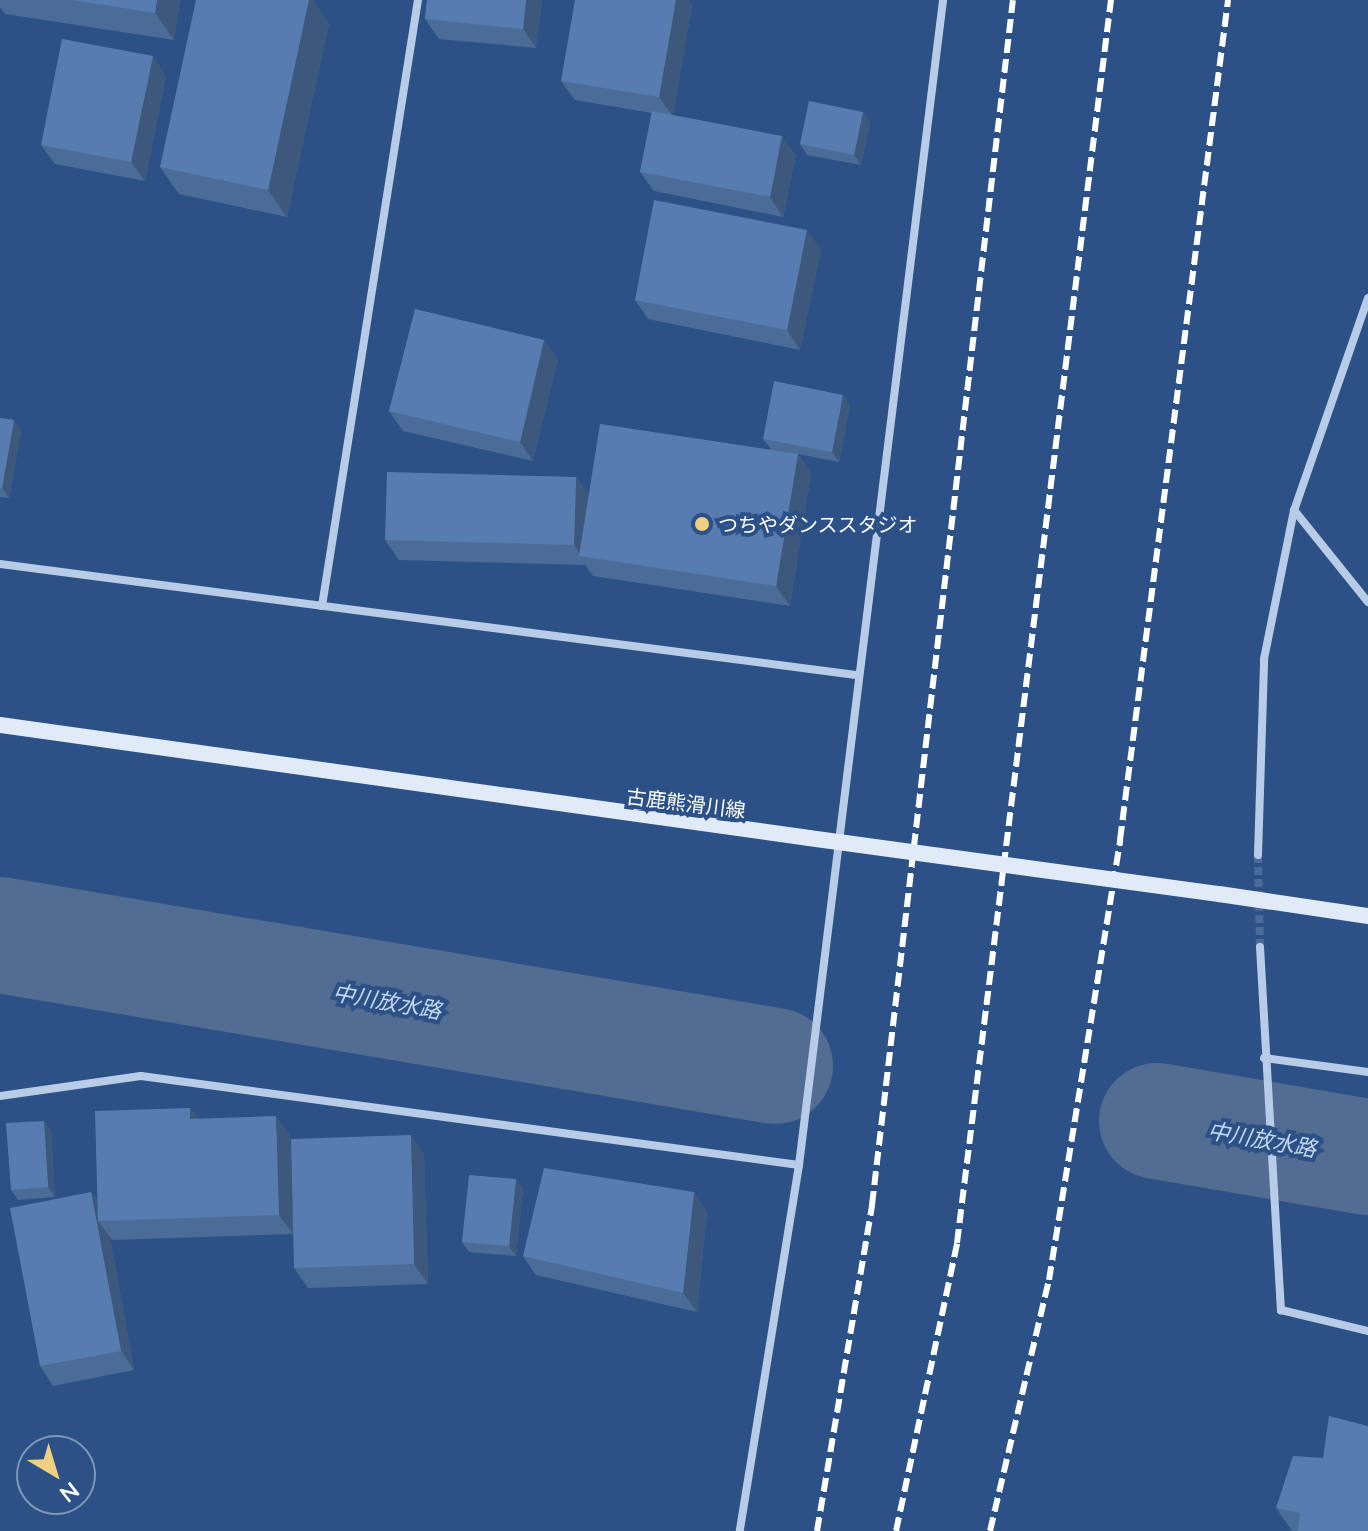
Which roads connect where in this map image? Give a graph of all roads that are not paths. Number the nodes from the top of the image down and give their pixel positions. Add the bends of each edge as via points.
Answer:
1 (418, 0) edge
2 (943, 0) edge
3 (1368, 298) edge
4 (1294, 510) junction
5 (0, 564) edge
6 (1368, 602) edge
7 (322, 606) junction
8 (856, 675) junction
9 (0, 725) edge
10 (1258, 855) tunnel mouth
11 (1368, 916) edge
12 (1260, 947) tunnel mouth
13 (1264, 1058) junction
14 (1368, 1072) edge
15 (0, 1096) edge
16 (799, 1165) junction
17 (1368, 1331) edge
18 (740, 1531) edge

1 - 7 street
2 - 8 street
3 - 4 street
4 - 6 street
4 - 10 street via 1264,659
5 - 7 street
7 - 8 street
8 - 16 street via 830,953
9 - 11 main road, 古鹿熊滑川線, bridge
12 - 13 street
13 - 14 street
13 - 17 street via 1280,1199 1281,1310
15 - 16 street via 141,1076
16 - 18 street

